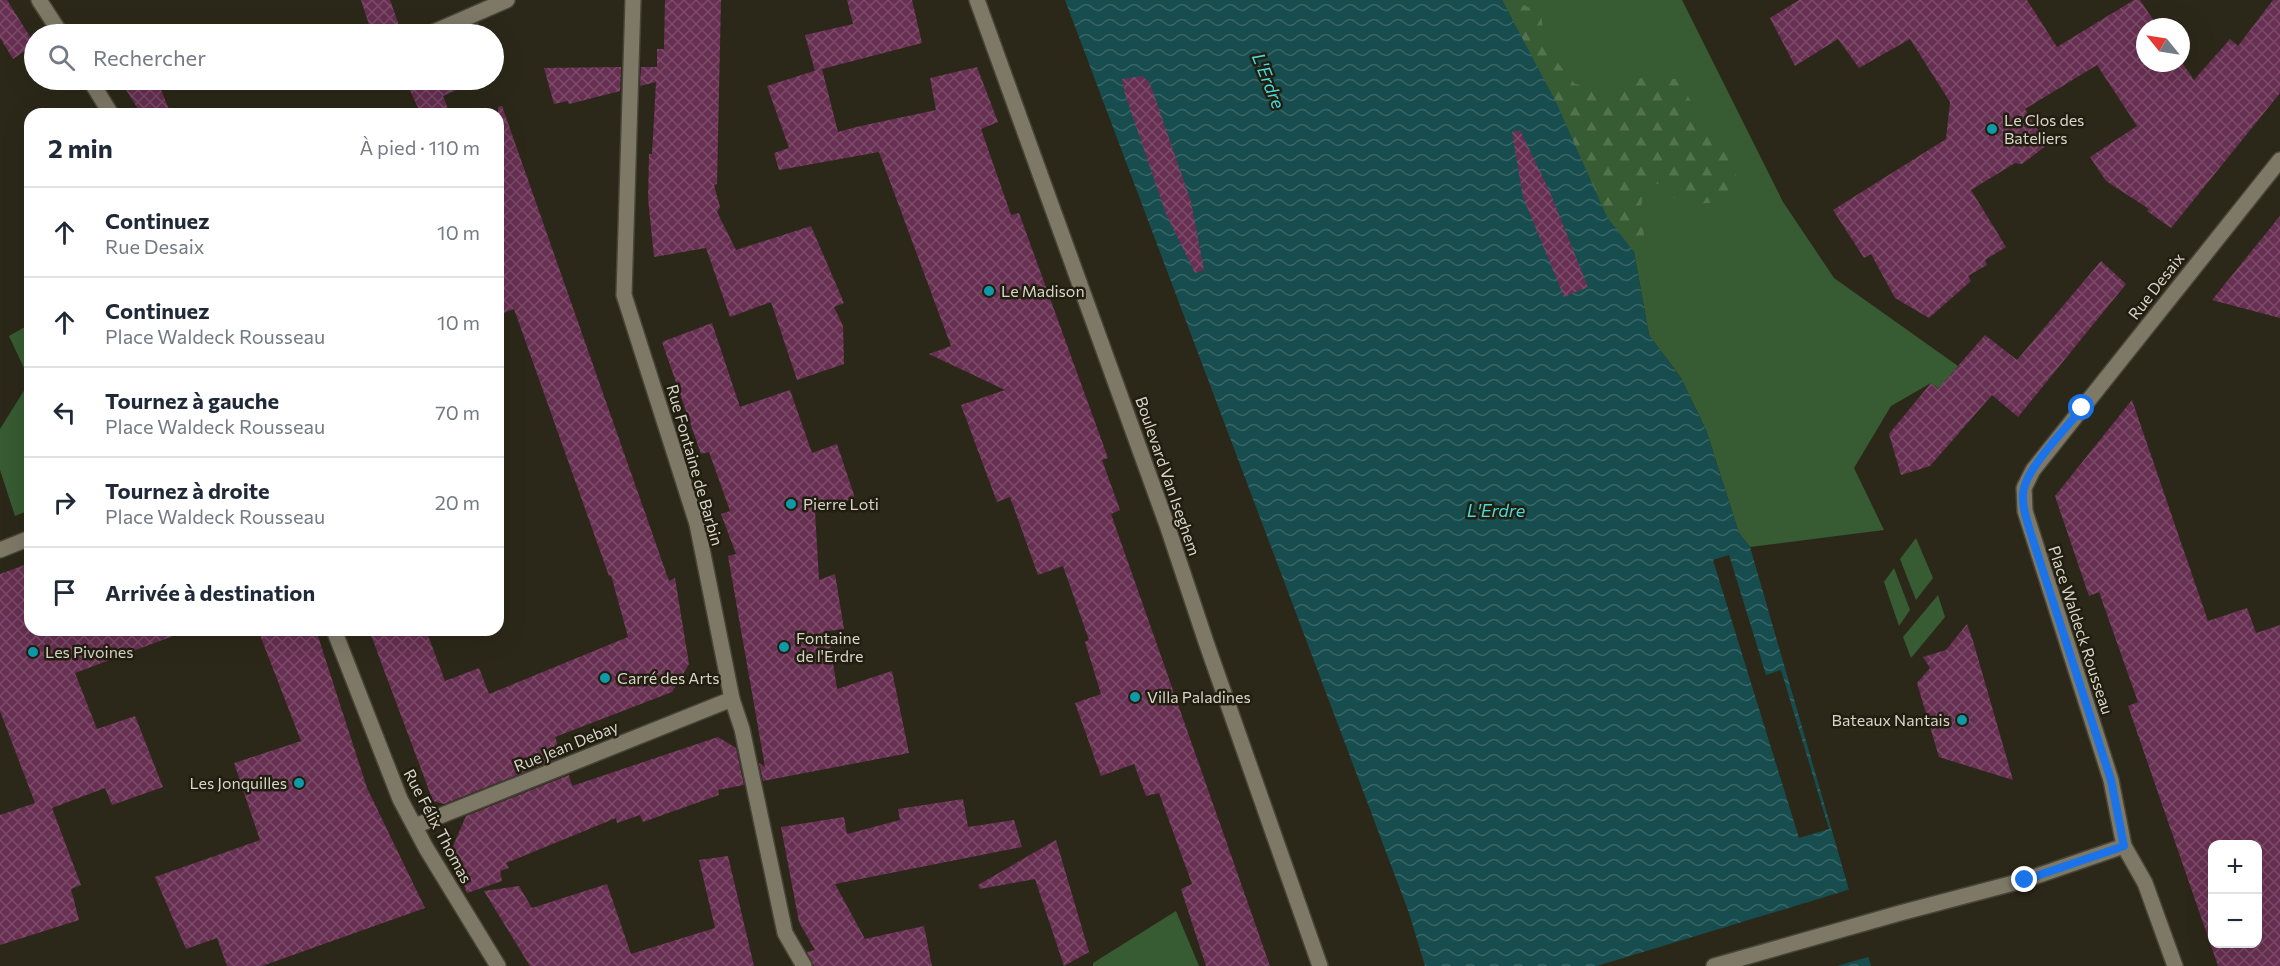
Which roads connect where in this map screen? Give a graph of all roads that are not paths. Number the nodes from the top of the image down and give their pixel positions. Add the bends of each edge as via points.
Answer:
1 (39, 0) edge
2 (507, 0) edge
3 (633, 0) edge
4 (977, 0) edge
5 (55, 24) edge
6 (452, 24) edge
7 (96, 90) edge
8 (107, 108) edge
9 (2280, 160) edge
10 (2061, 435) joint
11 (24, 540) edge
12 (0, 550) edge
13 (336, 636) edge
14 (732, 699) junction
15 (415, 826) junction
16 (2124, 846) junction
17 (498, 966) edge
18 (804, 966) edge
19 (1320, 966) edge
20 (1714, 966) edge
21 (2175, 966) edge

1 - 5 street
2 - 6 street
3 - 14 street, Rue Fontaine de Barbin via 624,295 697,524
4 - 19 street, Boulevard Van Iseghem via 1167,525
7 - 8 street
9 - 10 street, Rue Desaix
10 - 16 street, Place Waldeck Rousseau via 2024,488 2025,511 2111,780
11 - 12 street
13 - 15 street, Rue Félix Thomas via 386,766
14 - 15 street, Rue Jean Debay
14 - 18 street, Rue Fontaine de Barbin via 742,729 785,933
15 - 17 street, Rue Félix Thomas
16 - 20 street via 2025,880
16 - 21 street, Place Waldeck Rousseau via 2145,883

